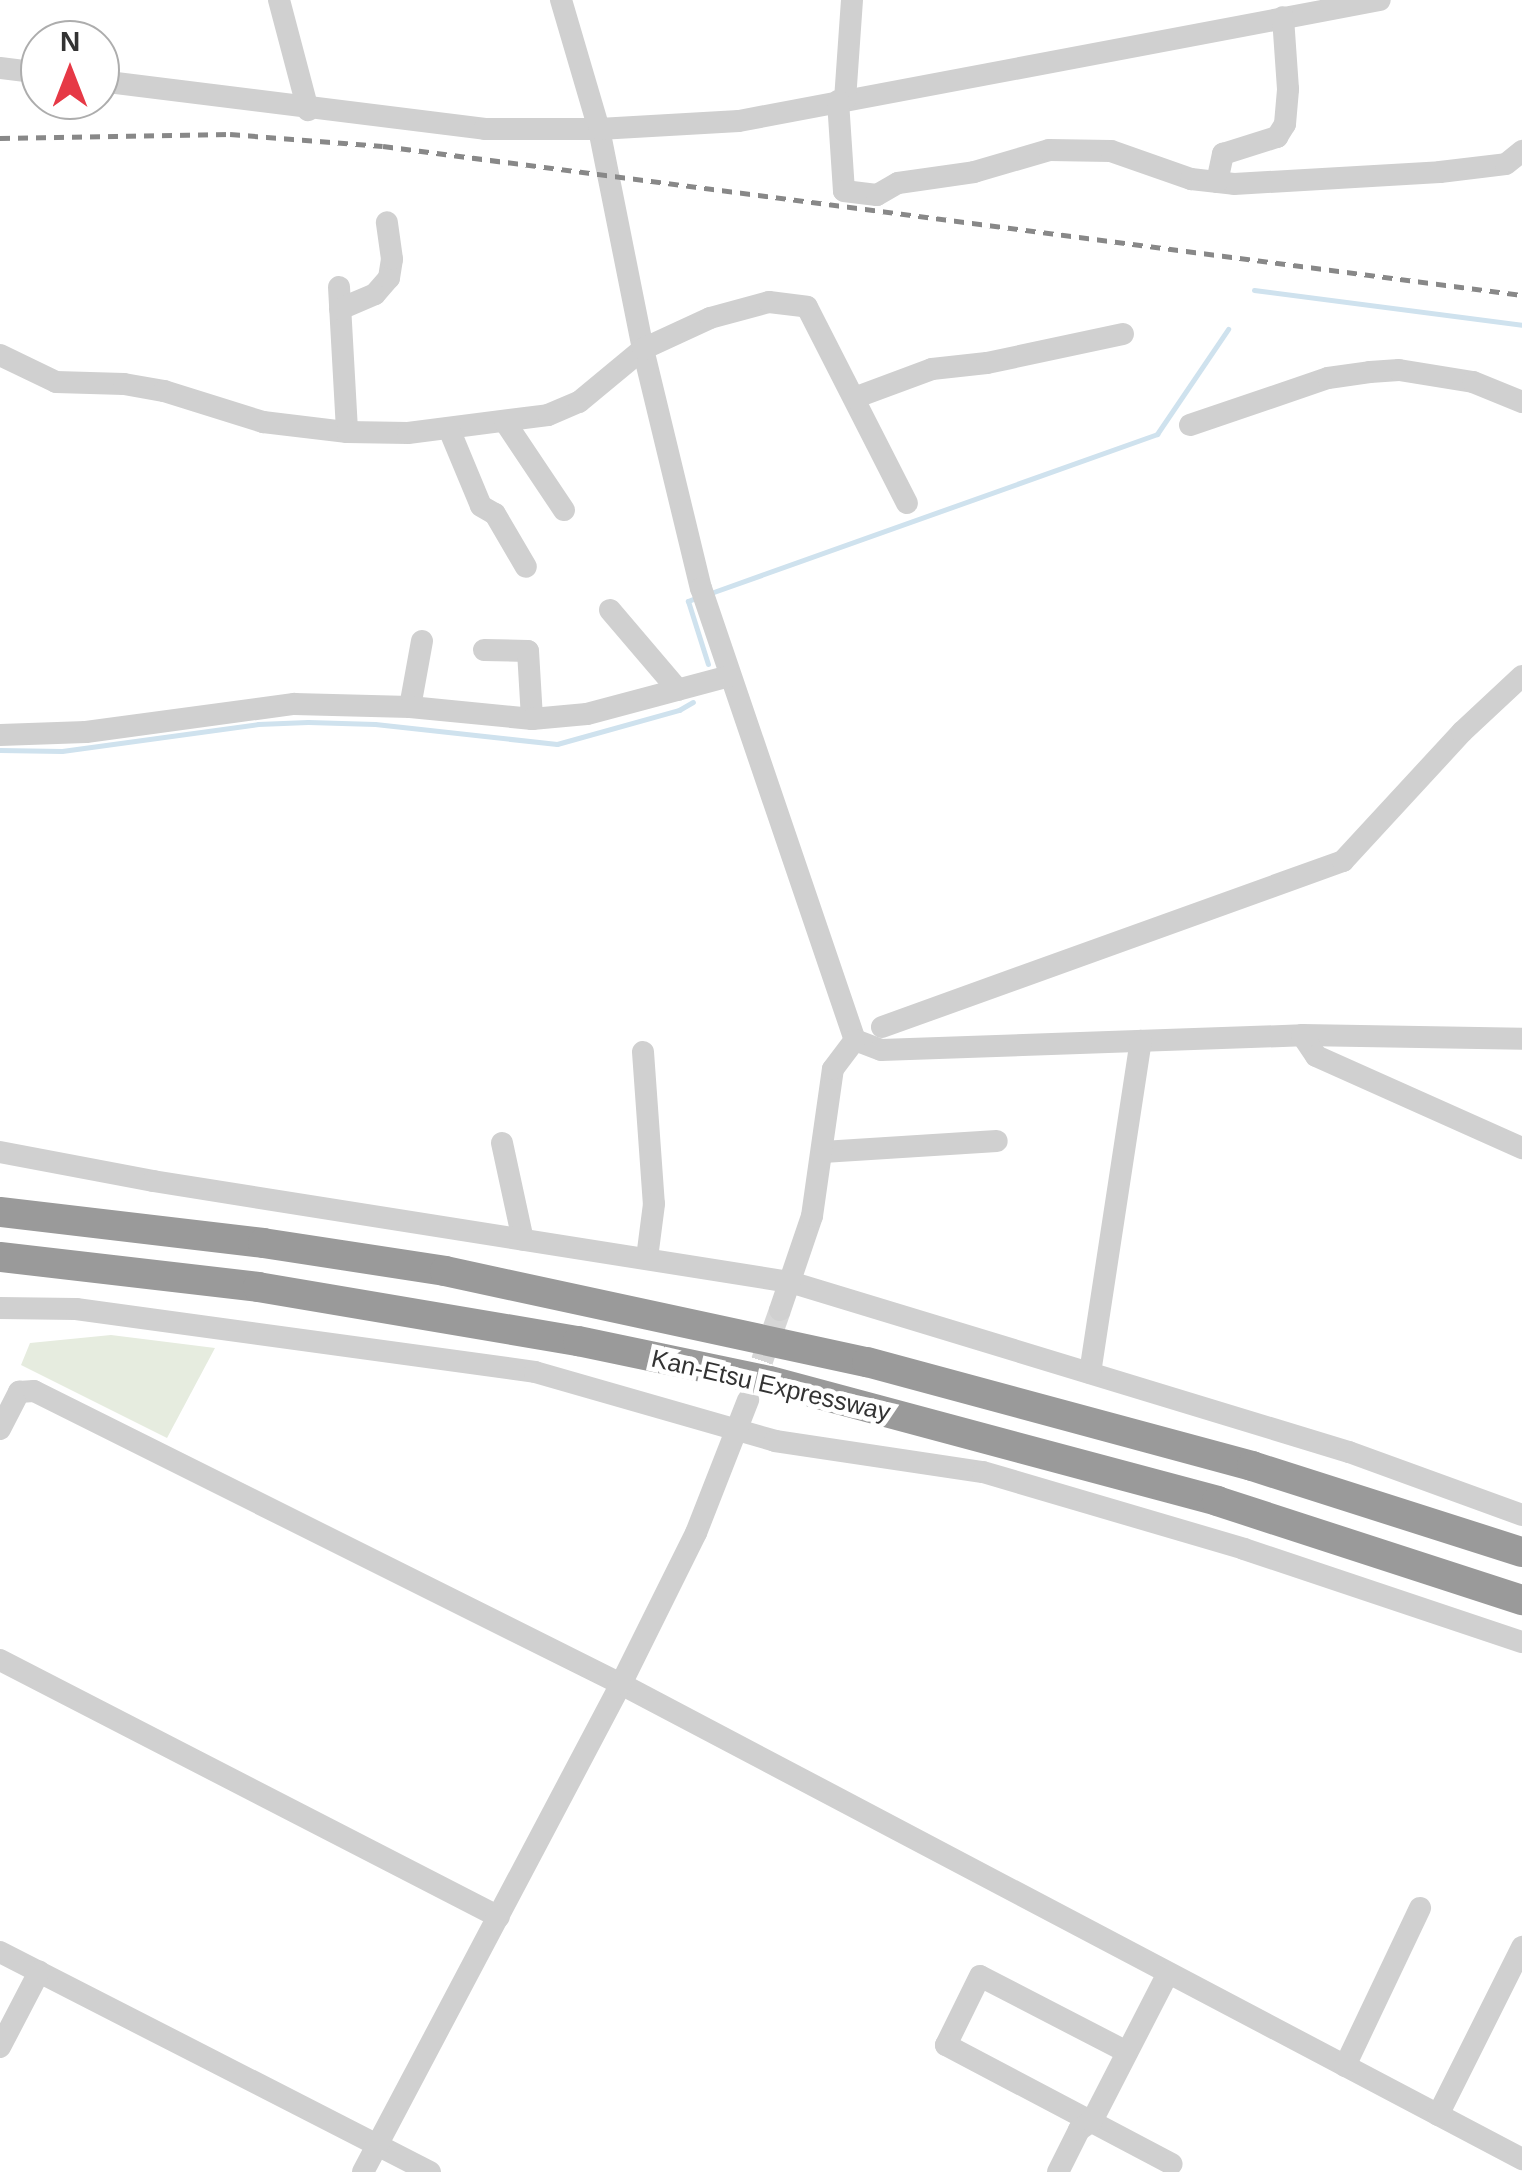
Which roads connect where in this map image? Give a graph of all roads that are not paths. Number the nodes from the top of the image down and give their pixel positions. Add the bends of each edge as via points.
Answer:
1 (279, 0) edge
2 (560, 0) edge
3 (852, 0) edge
4 (1380, 0) edge
5 (1315, 6) edge
6 (1282, 17) junction
7 (120, 84) edge
8 (841, 100) junction
9 (308, 110) junction
10 (599, 129) junction
11 (1522, 151) edge
12 (1217, 182) junction
13 (387, 222) dead end
14 (1122, 334) dead end
15 (643, 349) junction
16 (0, 356) edge
17 (854, 398) junction
18 (1522, 402) edge
19 (505, 422) junction
20 (1190, 425) dead end
21 (450, 429) junction
22 (347, 432) junction
23 (907, 502) dead end
24 (564, 510) dead end
25 (526, 567) dead end
26 (610, 610) dead end
27 (422, 641) dead end
28 (484, 650) dead end
29 (730, 676) junction
30 (1522, 676) edge
31 (678, 690) junction
32 (410, 707) junction
33 (532, 719) junction
34 (0, 735) edge
35 (882, 1027) dead end
36 (1302, 1035) junction
37 (1522, 1039) edge
38 (855, 1040) junction
39 (1141, 1042) junction
40 (643, 1052) dead end
41 (997, 1141) dead end
42 (502, 1143) dead end
43 (1522, 1148) edge
44 (0, 1152) edge
45 (823, 1152) junction
46 (0, 1212) edge
47 (523, 1240) junction
48 (0, 1257) edge
49 (647, 1258) junction
50 (790, 1282) junction
51 (0, 1308) edge
52 (780, 1310) tunnel mouth
53 (1090, 1373) junction
54 (748, 1400) tunnel mouth
55 (0, 1429) edge
56 (737, 1432) junction
57 (1522, 1515) edge
58 (1522, 1552) edge
59 (1522, 1600) edge
60 (1522, 1642) edge
61 (0, 1660) edge
62 (621, 1684) junction
63 (1420, 1908) dead end
64 (499, 1917) junction
65 (1522, 1947) edge
66 (0, 1952) edge
67 (39, 1972) junction
68 (1168, 1972) junction
69 (0, 2047) edge
70 (1127, 2052) junction
71 (1345, 2066) junction
72 (1438, 2115) junction
73 (1092, 2121) junction
74 (377, 2145) junction
75 (1522, 2159) edge
76 (1172, 2164) dead end
77 (363, 2172) edge
78 (430, 2172) edge
79 (1058, 2172) edge

1 - 9 street
2 - 10 street
3 - 8 street
4 - 5 street
5 - 6 street
6 - 8 street
6 - 12 street via 1284,124 1277,137 1223,154
7 - 9 street
8 - 10 street via 739,121
8 - 12 street via 844,191 877,195 898,183 974,172 1049,150 1111,151
9 - 10 street via 486,129
10 - 15 street
11 - 12 street via 1506,164 1440,172
13 - 22 street via 389,278 375,294 339,298
14 - 17 street via 932,369
15 - 17 street via 710,318 769,302 807,307
15 - 19 street via 578,402
15 - 29 street via 703,595
16 - 22 street via 56,382 164,390 263,422
17 - 23 street
18 - 20 street via 1473,382 1370,372 1328,378
19 - 21 street
19 - 24 street
21 - 22 street
21 - 25 street via 481,506 495,514
26 - 31 street
27 - 32 street
28 - 33 street via 528,650
29 - 31 street
29 - 38 street
30 - 35 street via 1343,861
31 - 33 street via 587,714
32 - 33 street
32 - 34 street via 294,704 86,732
36 - 37 street
36 - 39 street
36 - 43 street via 1316,1056
38 - 39 street via 881,1050
38 - 45 street via 833,1070
39 - 53 street
40 - 49 street via 654,1204
41 - 45 street
42 - 47 street
44 - 47 street
45 - 50 street via 812,1216
46 - 58 highway, Kan-Etsu Expressway via 445,1271 867,1362 1252,1466
47 - 49 street
48 - 59 highway, Kan-Etsu Expressway via 258,1286 770,1381 1217,1500
49 - 50 street
50 - 52 street
50 - 53 street
51 - 56 street via 76,1309 535,1372
53 - 57 street via 1350,1452
54 - 56 street
55 - 62 street via 19,1392 34,1391
56 - 60 street via 983,1472
56 - 62 street
61 - 64 street
62 - 64 street
62 - 68 street
63 - 71 street
64 - 74 street
65 - 72 street
66 - 67 street
67 - 69 street
67 - 74 street
68 - 70 street
68 - 71 street
70 - 73 street
70 - 73 street via 980,1976 946,2045
71 - 72 street
72 - 75 street
73 - 76 street
73 - 79 street
74 - 77 street
74 - 78 street

